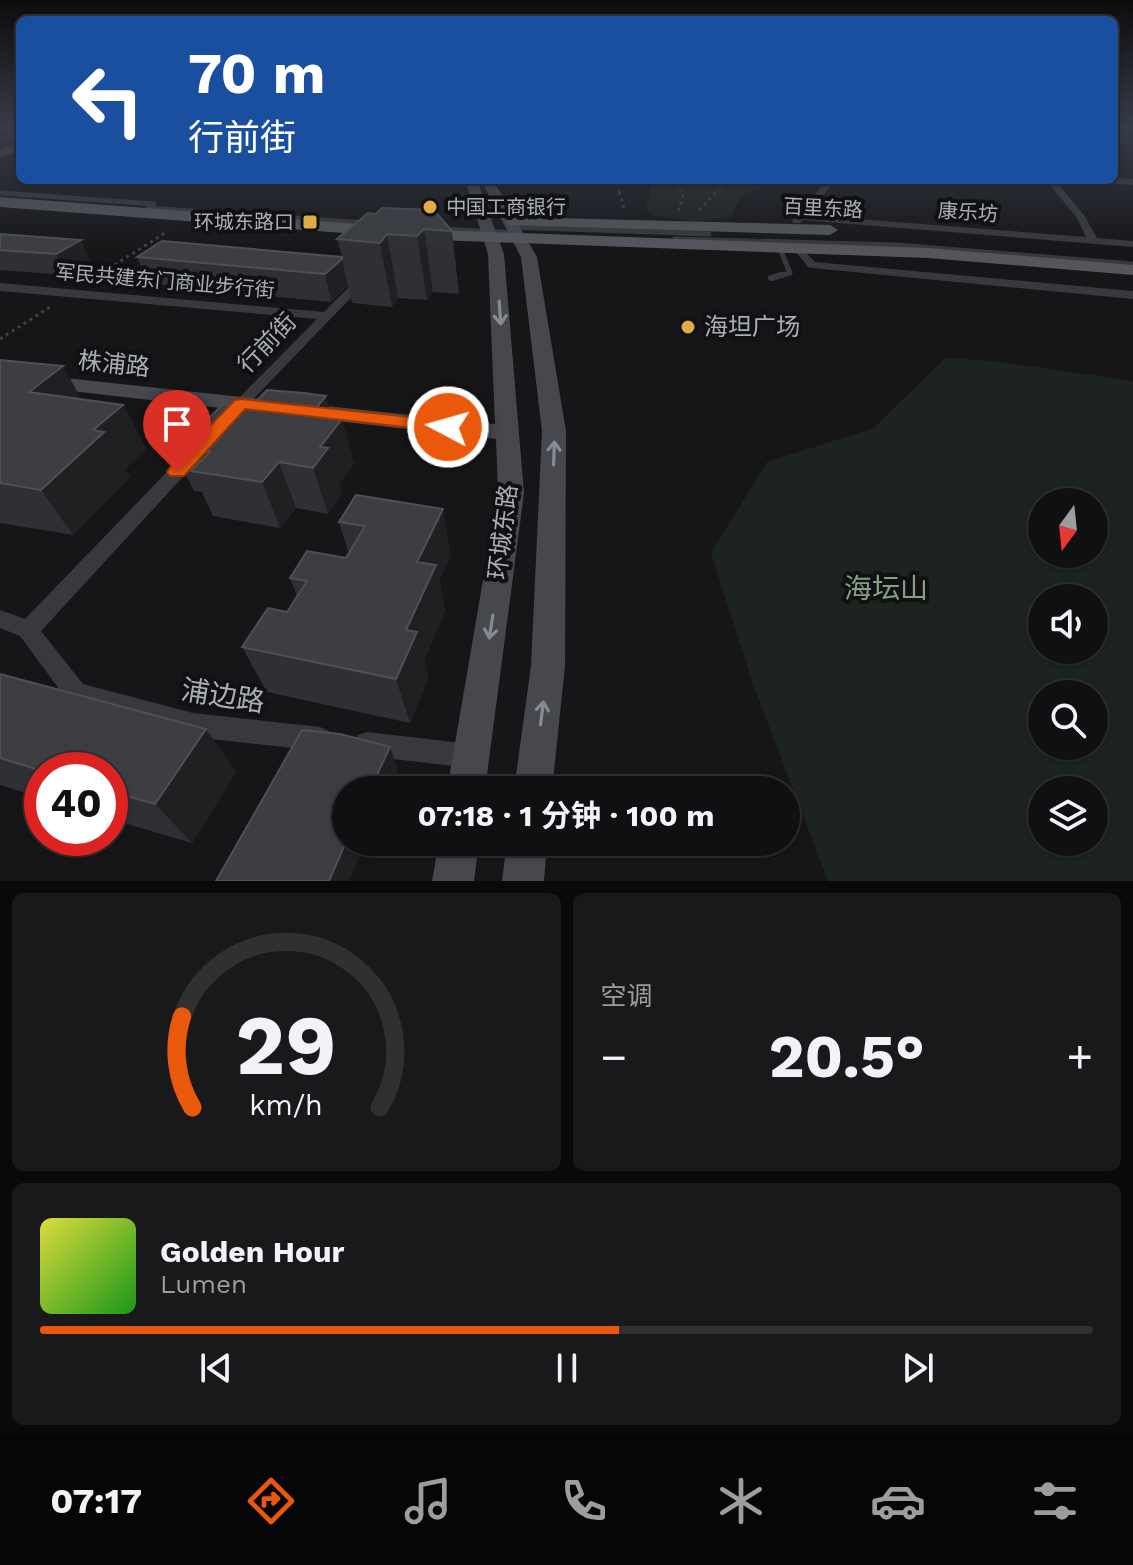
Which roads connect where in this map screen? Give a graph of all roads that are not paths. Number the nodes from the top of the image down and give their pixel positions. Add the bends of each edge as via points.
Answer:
1 (473, 184) edge
2 (488, 184) edge
3 (829, 184) edge
4 (1053, 184) edge
5 (0, 196) edge
6 (382, 220) edge
7 (796, 222) junction
8 (429, 224) edge
9 (501, 230) junction
10 (411, 232) junction
11 (1092, 239) junction
12 (1133, 244) edge
13 (788, 247) junction
14 (1133, 262) edge
15 (771, 278) dead end
16 (0, 287) edge
17 (1133, 295) edge
18 (327, 316) junction
19 (0, 377) edge
20 (241, 404) junction
21 (508, 433) junction
22 (0, 619) edge
23 (28, 630) junction
24 (471, 756) junction
25 (468, 776) edge
26 (535, 776) edge
27 (457, 856) edge
28 (526, 856) edge
29 (453, 881) edge
30 (523, 881) edge

1 - 9 main road, 环城东路
2 - 9 main road, 环城东路
3 - 7 street
4 - 11 street
5 - 6 lane
5 - 9 main road
5 - 10 main road
7 - 9 main road, 百里东路
7 - 11 street, 康乐坊
7 - 14 main road, 百里东路
8 - 9 lane
9 - 10 main road
9 - 13 main road, 百里东路
9 - 14 lane via 897,245
9 -> 21 main road, 环城东路 via 496,254
26 -> 9 main road via 548,666 554,431 529,257
10 - 18 street, 行前街
11 - 12 street, 康乐坊
13 - 14 main road, 百里东路
13 - 15 lane via 790,273
13 - 17 street via 812,265
16 - 18 street, 军民共建东门商业步行街
18 - 20 street, 行前街
19 - 20 main road, 株浦路
20 - 21 main road, 株浦路
20 - 23 street, 行前街
21 -> 24 main road, 环城东路 via 511,493
22 - 23 street
23 - 24 street, 浦边路 via 76,693 193,725
24 - 25 main road, 环城东路
27 - 29 main road
28 - 30 main road

